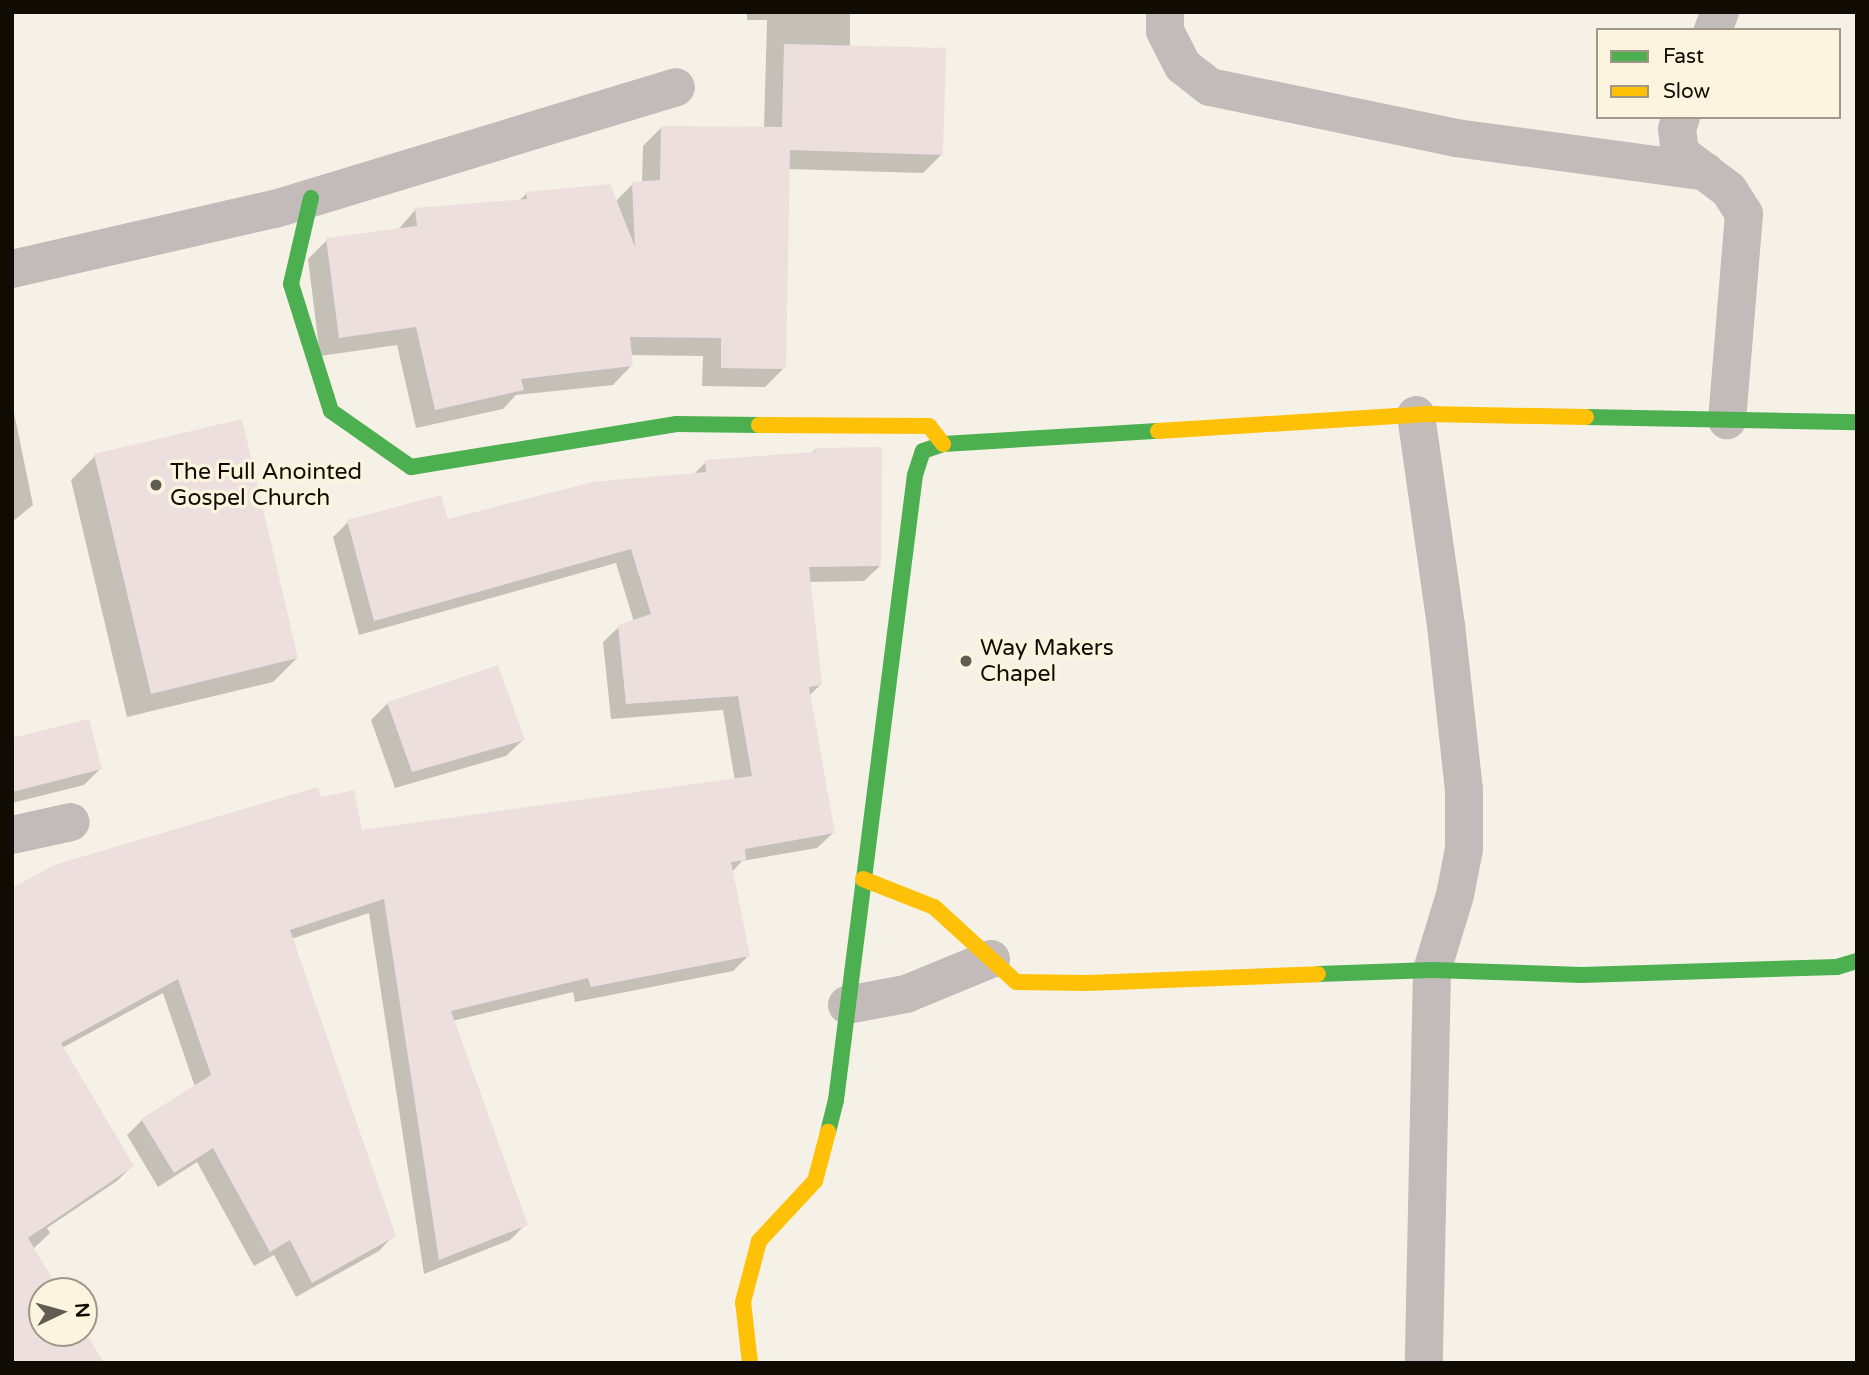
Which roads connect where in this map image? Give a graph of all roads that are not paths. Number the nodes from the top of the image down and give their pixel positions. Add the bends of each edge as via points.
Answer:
1 (1165, 12) edge
2 (676, 87) dead end
3 (1680, 119) edge
4 (1706, 172) junction
5 (311, 198) junction
6 (12, 269) edge
7 (1416, 415) junction
8 (1727, 420) junction
9 (1857, 422) edge
10 (943, 444) junction
11 (71, 822) dead end
12 (12, 835) edge
13 (863, 878) junction
14 (991, 958) junction
15 (1857, 961) edge
16 (1432, 970) junction
17 (847, 1004) junction
18 (750, 1363) edge
19 (1424, 1363) edge

1 - 4 street via 1165,31 1182,65 1210,88 1456,138
2 - 5 street
3 - 4 street via 1679,153
4 - 8 street via 1729,190 1744,214
5 - 6 street
5 - 10 street via 291,284 331,411 411,467 677,424 929,426
7 - 8 street
7 - 10 street
7 - 16 street via 1464,790 1464,849
8 - 9 street
10 - 13 street via 923,451 915,475
11 - 12 street
13 - 14 street via 934,907
13 - 17 street
14 - 16 street via 1016,982
14 - 17 street via 906,994
15 - 16 street via 1837,967 1582,975
16 - 19 street
17 - 18 street via 835,1100 815,1181 759,1241 743,1302

